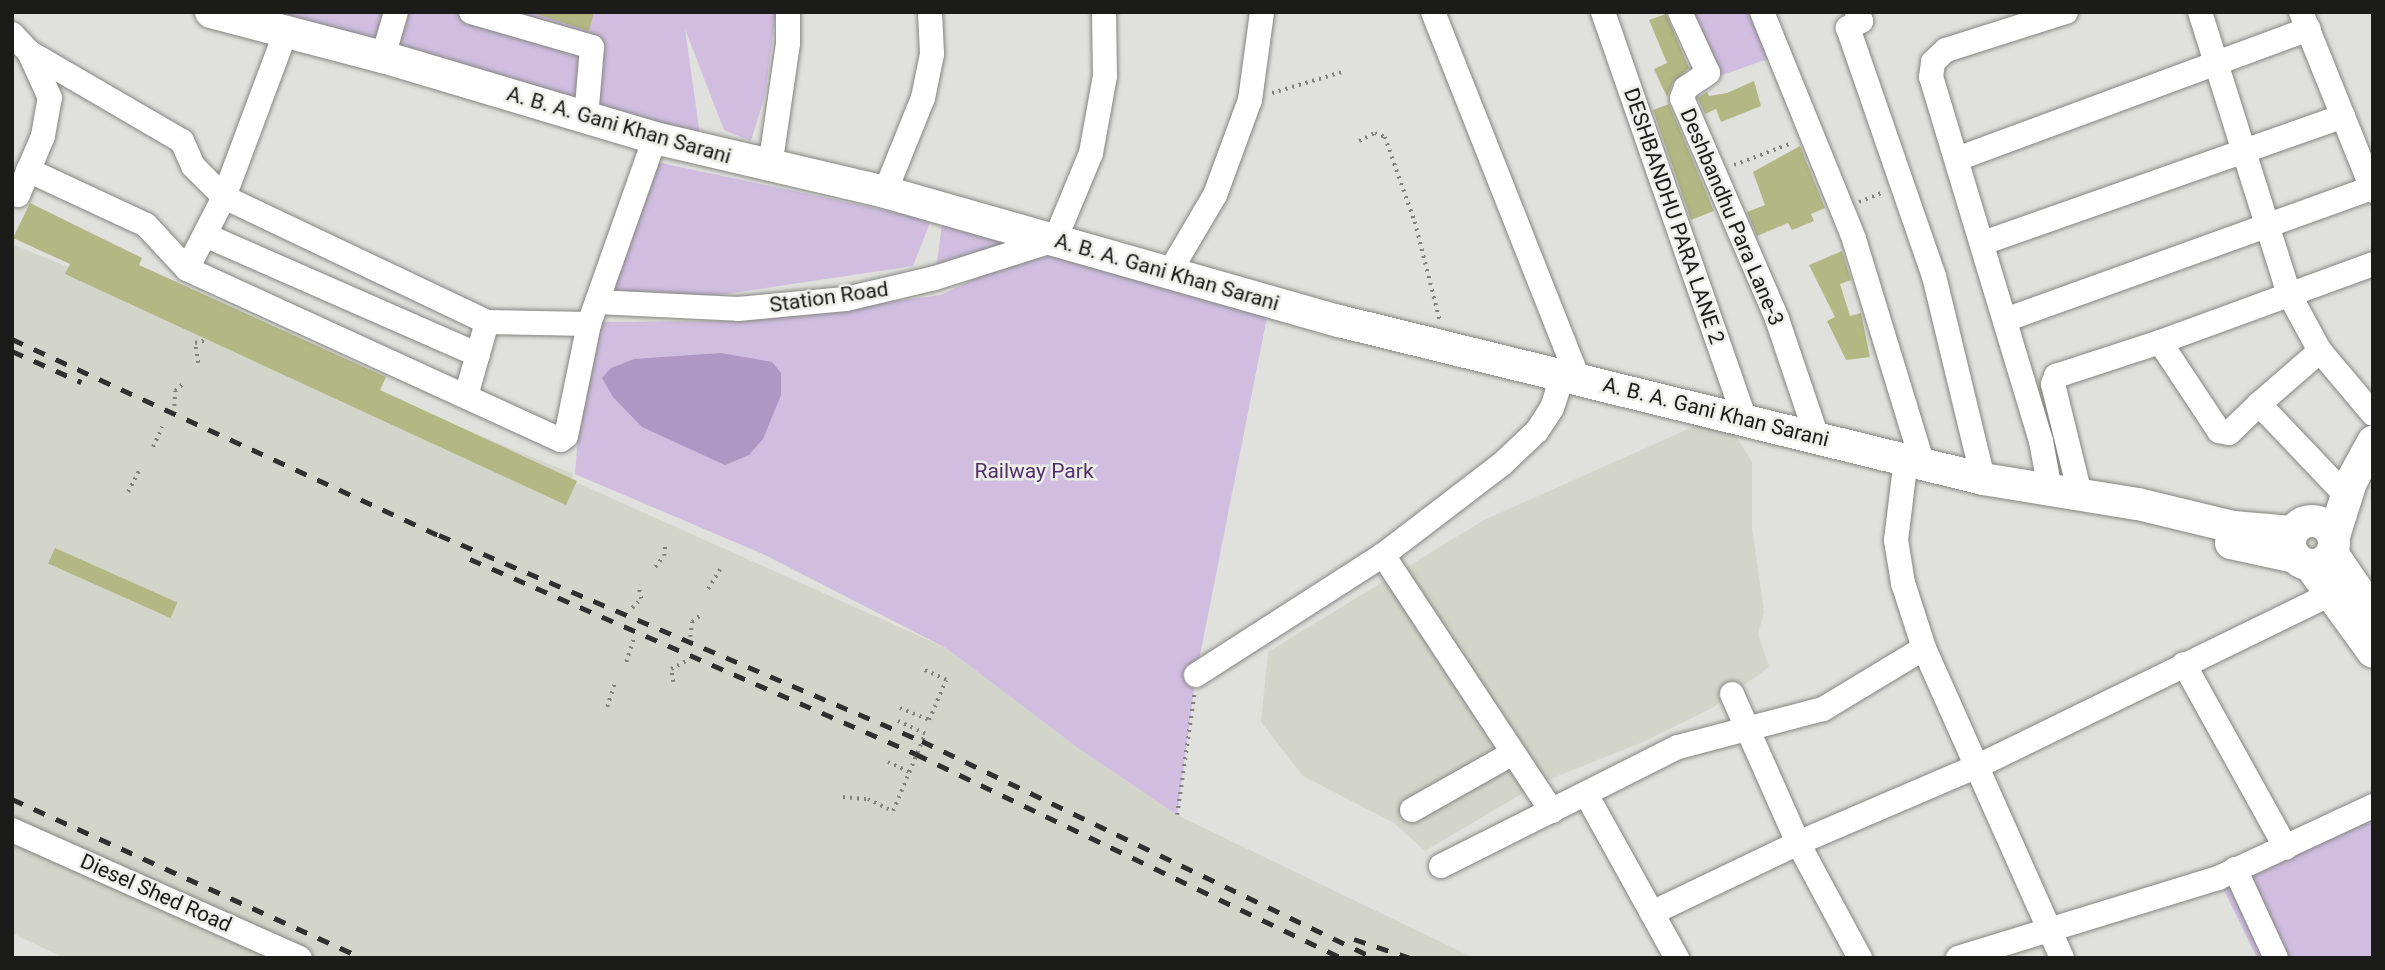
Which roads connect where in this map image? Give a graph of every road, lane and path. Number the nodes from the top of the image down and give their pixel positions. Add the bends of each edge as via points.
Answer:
1 (211, 12) edge
2 (396, 12) edge
3 (471, 12) edge
4 (788, 12) edge
5 (930, 12) edge
6 (1104, 12) edge
7 (1262, 12) edge
8 (1433, 12) edge
9 (1603, 12) edge
10 (1680, 12) edge
11 (1762, 12) edge
12 (1857, 12) edge
13 (2066, 12) edge
14 (2200, 12) edge
15 (2305, 21) edge
16 (12, 34) edge
17 (285, 34) junction
18 (29, 52) junction
19 (383, 57) junction
20 (2216, 64) junction
21 (1342, 72) dead end
22 (1250, 100) junction
23 (2343, 116) junction
24 (586, 118) junction
25 (1813, 135) junction
26 (655, 138) junction
27 (1359, 141) dead end
28 (2243, 151) junction
29 (1957, 159) junction
30 (770, 167) junction
31 (28, 170) junction
32 (1715, 172) junction
33 (1904, 184) junction
34 (2372, 189) edge
35 (885, 192) junction
36 (18, 195) dead end
37 (224, 197) junction
38 (1841, 210) junction
39 (2267, 226) junction
40 (208, 228) junction
41 (1055, 240) junction
42 (1983, 243) junction
43 (2373, 264) edge
44 (187, 270) junction
45 (1169, 273) junction
46 (2289, 294) junction
47 (593, 313) junction
48 (2005, 320) junction
49 (482, 339) junction
50 (207, 340) dead end
51 (2160, 342) junction
52 (1446, 347) junction
53 (2320, 351) junction
54 (198, 363) dead end
55 (1566, 376) junction
56 (185, 382) dead end
57 (466, 396) junction
58 (2259, 404) junction
59 (174, 406) dead end
60 (2373, 414) edge
61 (1745, 419) junction
62 (162, 427) dead end
63 (1817, 437) junction
64 (153, 447) dead end
65 (2368, 450) edge
66 (1914, 461) junction
67 (140, 468) dead end
68 (1983, 479) junction
69 (2338, 487) junction
70 (2050, 490) junction
71 (128, 492) dead end
72 (2081, 498) junction
73 (2313, 544) junction
74 (665, 545) dead end
75 (1383, 555) junction
76 (655, 567) dead end
77 (720, 569) dead end
78 (638, 584) dead end
79 (708, 589) dead end
80 (2331, 594) junction
81 (632, 608) dead end
82 (703, 613) dead end
83 (2373, 613) edge
84 (690, 637) dead end
85 (634, 638) dead end
86 (1924, 648) junction
87 (2373, 652) edge
88 (686, 661) dead end
89 (626, 662) dead end
90 (2184, 664) junction
91 (921, 669) dead end
92 (1196, 676) joint
93 (615, 682) dead end
94 (673, 682) dead end
95 (1732, 694) dead end
96 (607, 707) dead end
97 (900, 708) dead end
98 (895, 720) dead end
99 (1745, 730) junction
100 (1514, 753) junction
101 (888, 762) dead end
102 (1978, 766) junction
103 (909, 772) junction
104 (1586, 794) junction
105 (843, 797) dead end
106 (2373, 806) edge
107 (1412, 810) dead end
108 (1552, 811) junction
109 (1177, 815) dead end
110 (12, 830) edge
111 (1798, 843) junction
112 (2286, 848) junction
113 (1441, 866) dead end
114 (2235, 869) junction
115 (1652, 913) junction
116 (2050, 932) junction
117 (300, 958) edge
118 (1677, 958) edge
119 (1860, 958) edge
120 (1958, 958) edge
121 (2062, 958) edge
122 (2276, 958) edge

1 - 17 main road, A. B. A. Gani Khan Sarani
2 - 19 street
3 - 24 street via 592,47
4 - 30 street via 788,43
5 - 35 street via 932,54 923,98
6 - 41 street via 1105,76 1091,153
7 - 22 street
8 - 55 street
9 - 61 street, DESHBANDHU PARA LANE 2
10 - 32 street, Deshbandhu Para Lane-3 via 1708,74 1686,88 1682,99
11 - 25 street
12 - 33 street via 1861,21 1848,28
13 - 29 street via 1945,50 1933,62 1931,77
14 - 20 street
15 - 20 street
15 - 23 street
16 - 18 street
17 - 19 main road, A. B. A. Gani Khan Sarani
17 - 37 street
18 - 31 street via 50,99 43,136
18 - 37 street via 182,141 193,166
19 - 24 main road, A. B. A. Gani Khan Sarani
20 - 28 street
20 - 29 street
21 - 22 path
22 - 45 street via 1215,195
23 - 28 street
23 - 34 street
24 - 26 main road, A. B. A. Gani Khan Sarani
25 - 32 path
25 - 38 street
26 - 30 main road, A. B. A. Gani Khan Sarani
26 - 47 street
27 - 52 path via 1375,132 1385,137 1415,222
28 - 39 street
28 - 42 street
29 - 42 street
30 - 35 main road, A. B. A. Gani Khan Sarani
31 - 36 street
31 - 44 street via 146,225
32 - 63 street, Deshbandhu Para Lane-3 via 1777,319
33 - 38 path
33 - 68 street via 1934,276
34 - 39 street
35 - 41 main road, A. B. A. Gani Khan Sarani
37 - 40 street
37 - 49 street
38 - 66 street
39 - 46 street
39 - 48 street
40 - 44 street
40 - 49 street
41 - 45 main road, A. B. A. Gani Khan Sarani
41 - 47 street, Station Road via 935,278 846,299 738,309
42 - 48 street
43 - 46 street
44 - 57 street
45 - 52 main road, A. B. A. Gani Khan Sarani
46 - 51 street
46 - 53 street
47 - 49 street, Station Road
47 - 57 street via 565,438
48 - 70 street via 2041,441
49 - 57 street
50 - 54 path via 195,343
51 - 58 street via 2224,434
51 - 72 street via 2056,376 2053,384
52 - 55 main road, A. B. A. Gani Khan Sarani
53 - 58 street
53 - 60 street
55 - 61 main road, A. B. A. Gani Khan Sarani
55 - 75 street via 1537,431
56 - 59 path via 175,391
58 - 69 street
61 - 63 main road, A. B. A. Gani Khan Sarani
62 - 64 path
63 - 66 main road, A. B. A. Gani Khan Sarani
65 - 69 main road
65 - 73 main road
66 - 68 main road, A. B. A. Gani Khan Sarani
66 - 86 street via 1896,541 1903,583
67 - 71 path
68 - 70 main road, A. B. A. Gani Khan Sarani
69 - 73 main road
70 - 72 main road, A. B. A. Gani Khan Sarani
72 - 73 main road, A. B. A. Gani Khan Sarani via 2138,504
73 - 80 main road
73 - 83 main road
74 - 76 path via 664,556
75 - 92 street
75 - 100 street
77 - 79 path
78 - 81 path via 641,599
80 - 87 main road
80 - 90 street
82 - 84 path via 692,622
85 - 89 path
86 - 99 street via 1823,709
86 - 102 street
88 - 94 path via 671,669
90 - 102 street
90 - 112 street
91 - 97 path via 946,680 929,720
92 - 109 path
93 - 96 path
95 - 99 street
98 - 103 path via 925,734
99 - 104 street via 1678,747
99 - 111 street
100 - 107 street
100 - 108 street
101 - 103 path
102 - 111 street
102 - 116 street
103 - 105 path via 893,811 868,799
104 - 108 street
104 - 115 street
106 - 112 street
108 - 113 street
110 - 117 street, Diesel Shed Road
111 - 115 street
111 - 119 street
112 - 114 street
114 - 116 street
114 - 122 street
115 - 118 street
116 - 120 street
116 - 121 street

